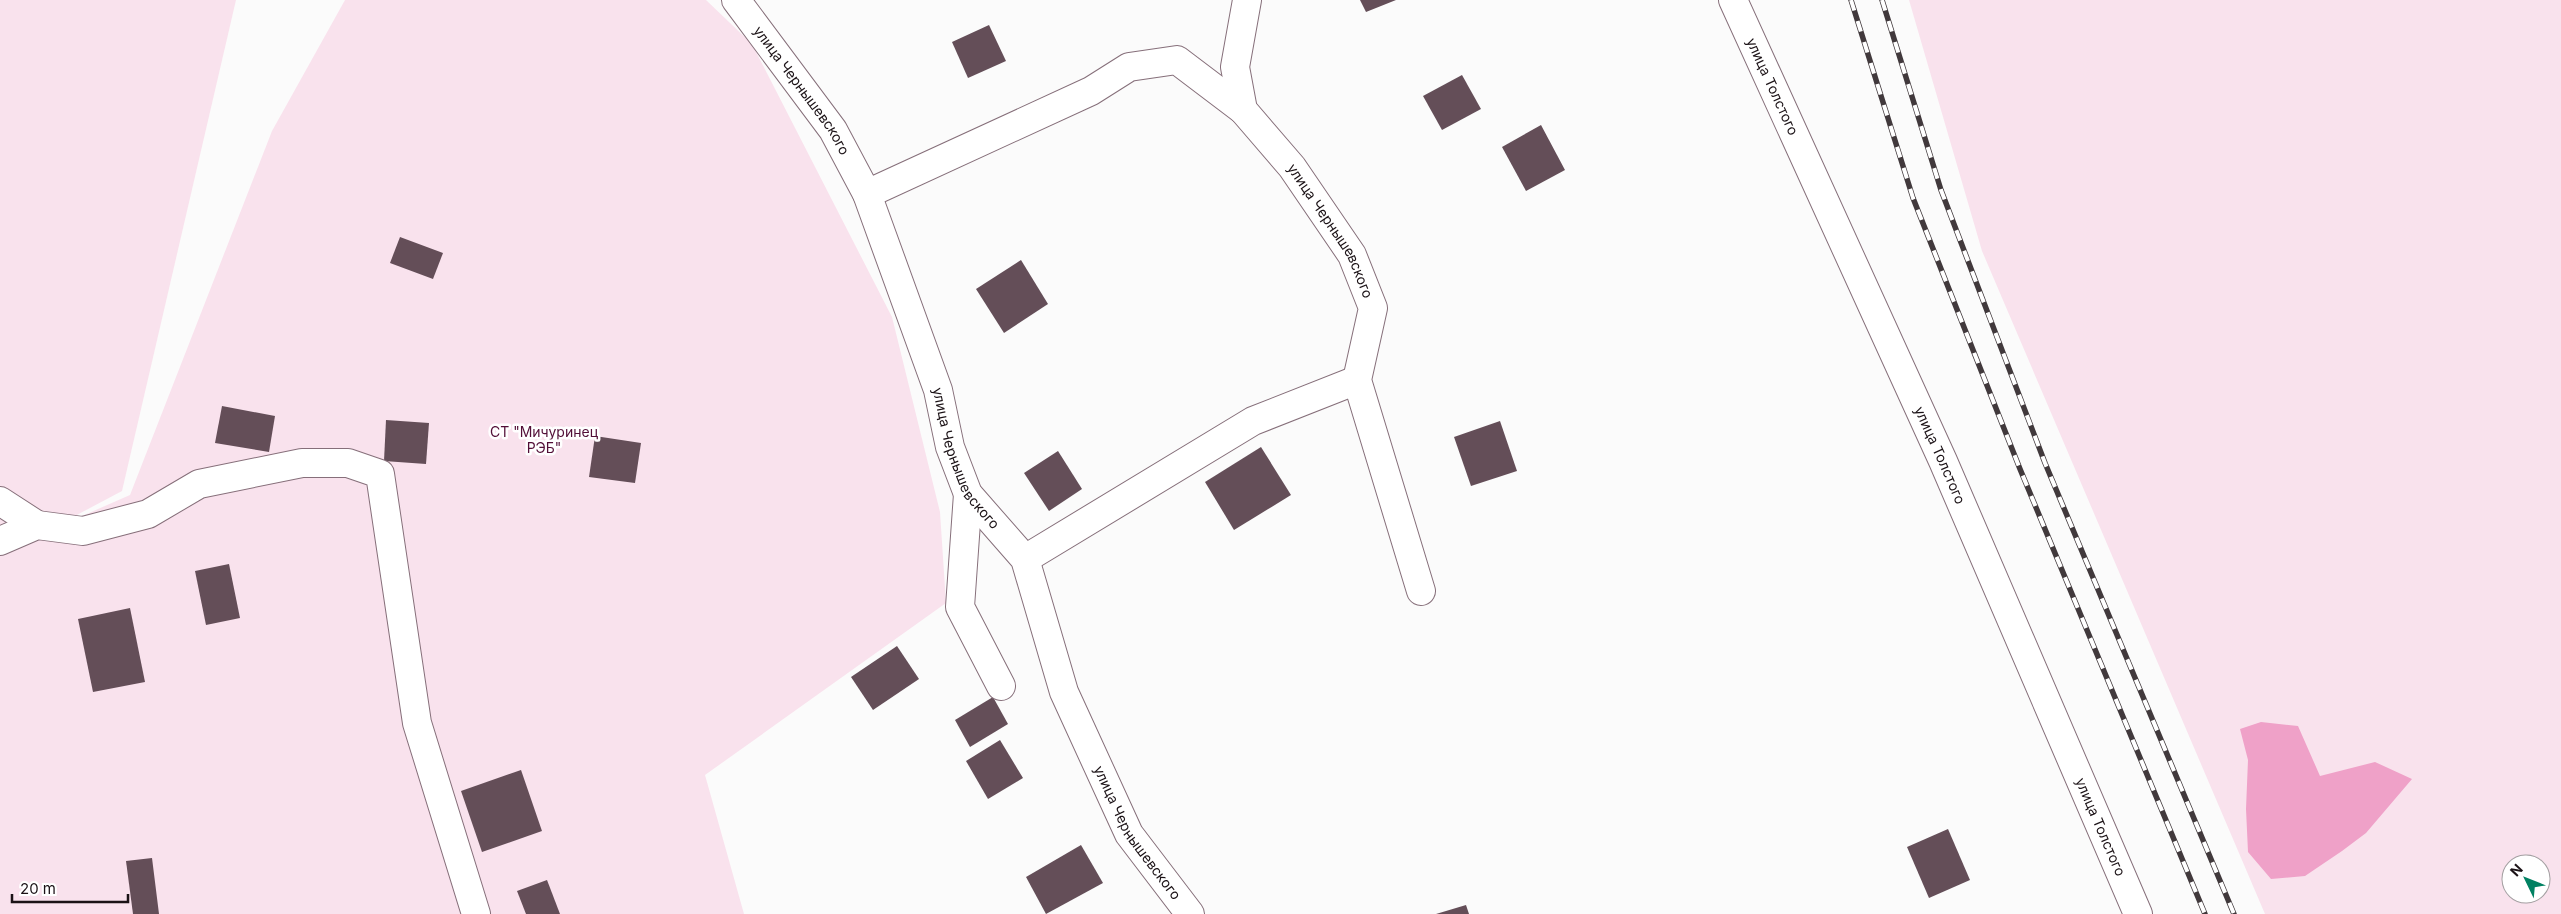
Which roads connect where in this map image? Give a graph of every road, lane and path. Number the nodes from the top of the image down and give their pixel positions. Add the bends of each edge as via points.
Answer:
1 (736, 0) edge
2 (1247, 0) edge
3 (1733, 0) edge
4 (1244, 110) junction
5 (867, 194) junction
6 (1357, 380) junction
7 (968, 494) junction
8 (0, 501) edge
9 (37, 526) junction
10 (0, 541) edge
11 (1026, 559) junction
12 (1421, 591) dead end
13 (1001, 686) dead end
14 (476, 914) edge
15 (1190, 914) edge
16 (2138, 914) edge

1 - 5 street, улица Чернышевского via 833,130
2 - 4 street, улица Чернышевского via 1235,67
3 - 16 street, улица Толстого via 1943,461
4 - 5 street via 1176,60 1129,67 1091,91
4 - 6 street, улица Чернышевского via 1292,167 1352,255 1373,308
5 - 7 street, улица Чернышевского via 938,390 950,447
6 - 11 street via 1253,421
6 - 12 street, улица Чернышевского
7 - 11 street, улица Чернышевского
7 - 13 street via 960,607
8 - 9 street
9 - 10 street
9 - 14 street via 83,531 148,514 199,484 302,463 348,462 380,474 417,723
11 - 15 street, улица Чернышевского via 1064,692 1129,834

